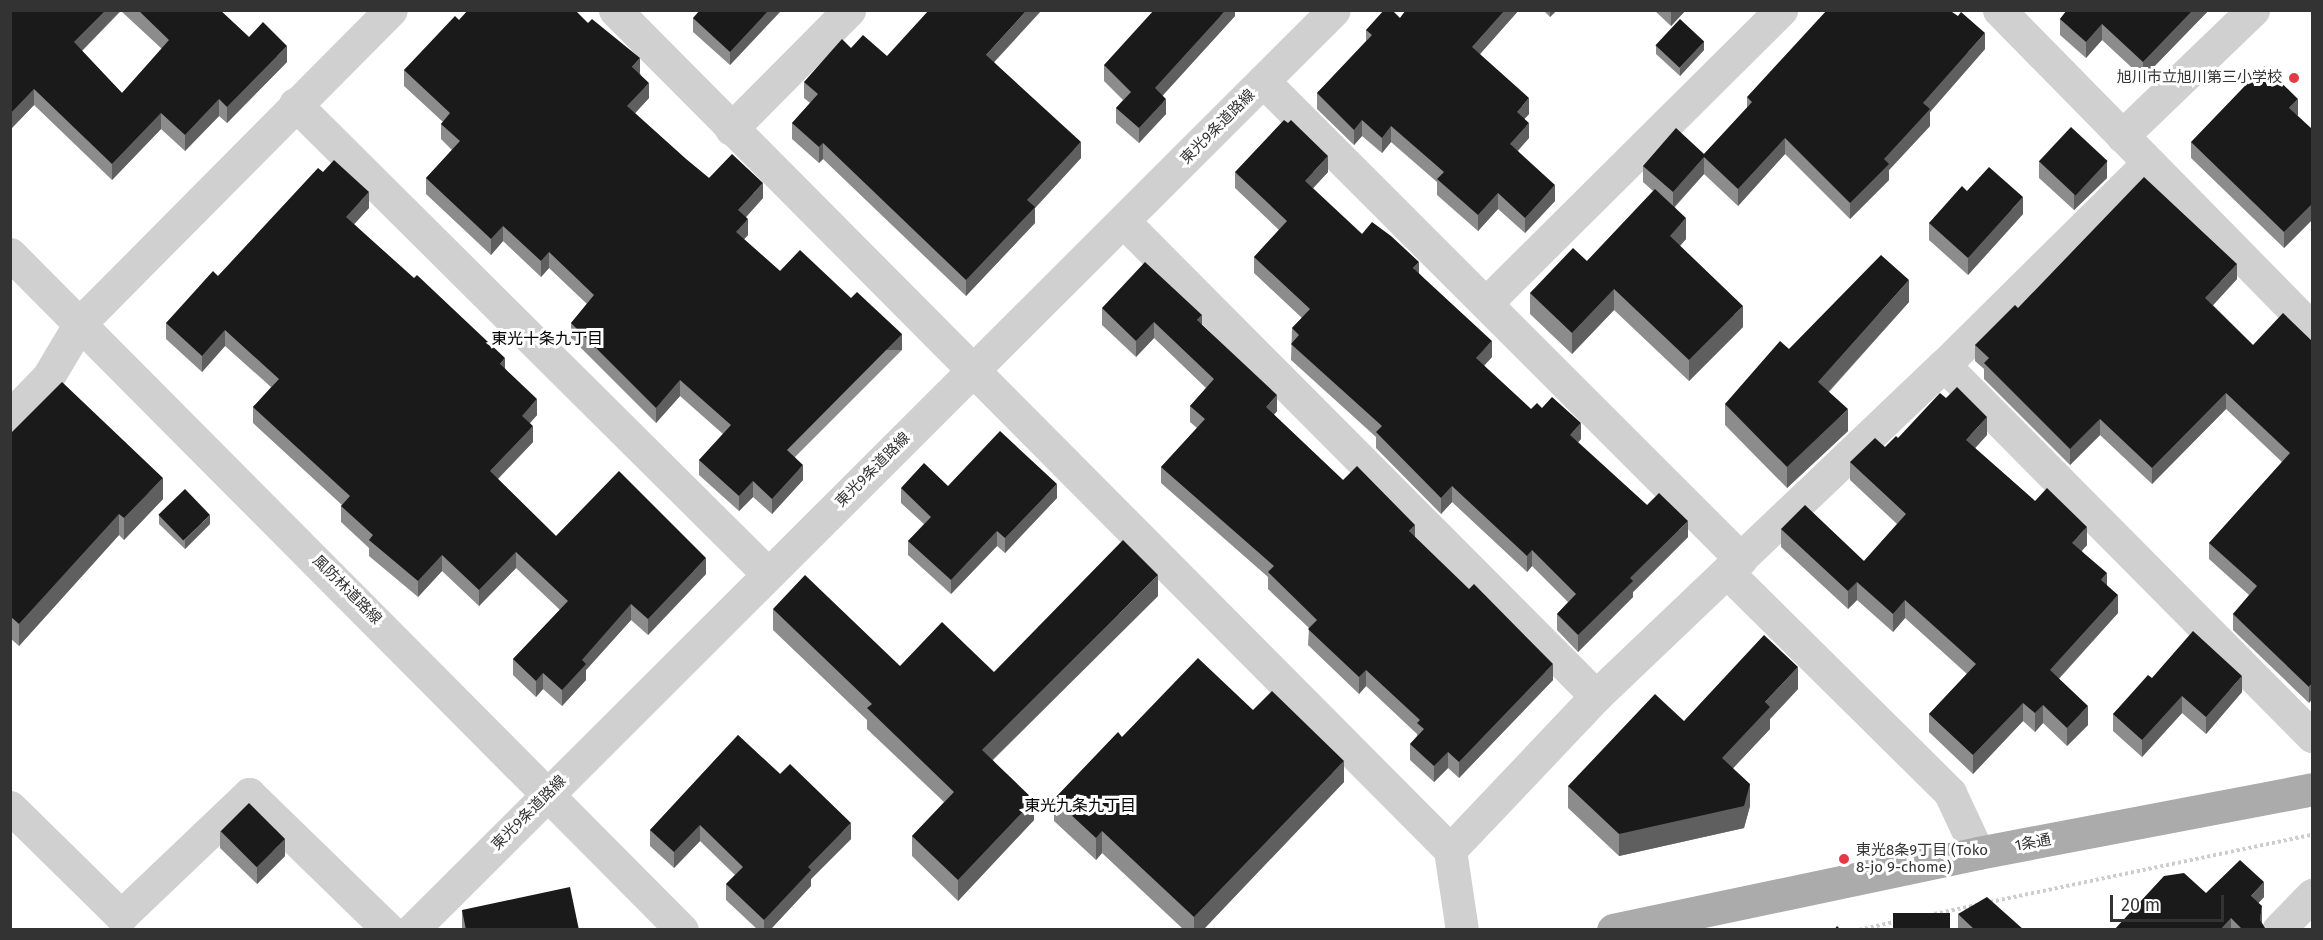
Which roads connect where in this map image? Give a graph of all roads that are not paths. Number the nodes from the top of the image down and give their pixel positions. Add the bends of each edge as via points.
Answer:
1 (391, 10) edge
2 (615, 10) edge
3 (849, 10) edge
4 (1334, 10) edge
5 (1781, 10) edge
6 (1999, 10) edge
7 (2253, 10) edge
8 (1263, 81) junction
9 (295, 104) junction
10 (731, 129) junction
11 (2122, 136) junction
12 (2148, 164) junction
13 (1124, 222) junction
14 (10, 254) edge
15 (1486, 303) junction
16 (80, 323) junction
17 (2313, 329) edge
18 (1944, 366) junction
19 (975, 370) junction
20 (10, 416) edge
21 (1734, 565) junction
22 (768, 574) junction
23 (1596, 696) junction
24 (2313, 736) edge
25 (2313, 789) edge
26 (550, 792) junction
27 (10, 807) edge
28 (1450, 850) junction
29 (1978, 853) junction
30 (2313, 895) edge
31 (389, 930) edge
32 (412, 930) edge
33 (682, 930) edge
34 (1462, 930) edge
35 (1613, 930) edge
36 (2278, 930) edge

1 - 9 street
2 - 10 street
3 - 10 street
4 - 8 street, 東光9条道路線
5 - 15 street
6 - 11 street
7 - 11 street
8 - 13 street, 東光9条道路線
8 - 15 street
9 - 16 street
9 - 22 street
10 - 19 street
11 - 12 street
12 - 17 street
12 - 18 street
13 - 19 street, 東光9条道路線
13 - 23 street
14 - 16 street, 風防林道路線
15 - 21 street
16 - 20 street via 48,377
16 - 26 street, 風防林道路線
18 - 21 street
18 - 24 street
19 - 22 street, 東光9条道路線
19 - 28 street
21 - 23 street
21 - 29 street via 1950,793
22 - 26 street, 東光9条道路線
23 - 28 street
25 - 29 main road, 1条通
26 - 32 street, 東光9条道路線
26 - 33 street, 風防林道路線
27 - 31 street via 121,916 249,794
28 - 34 street
29 - 35 main road, 1条通
30 - 36 street

